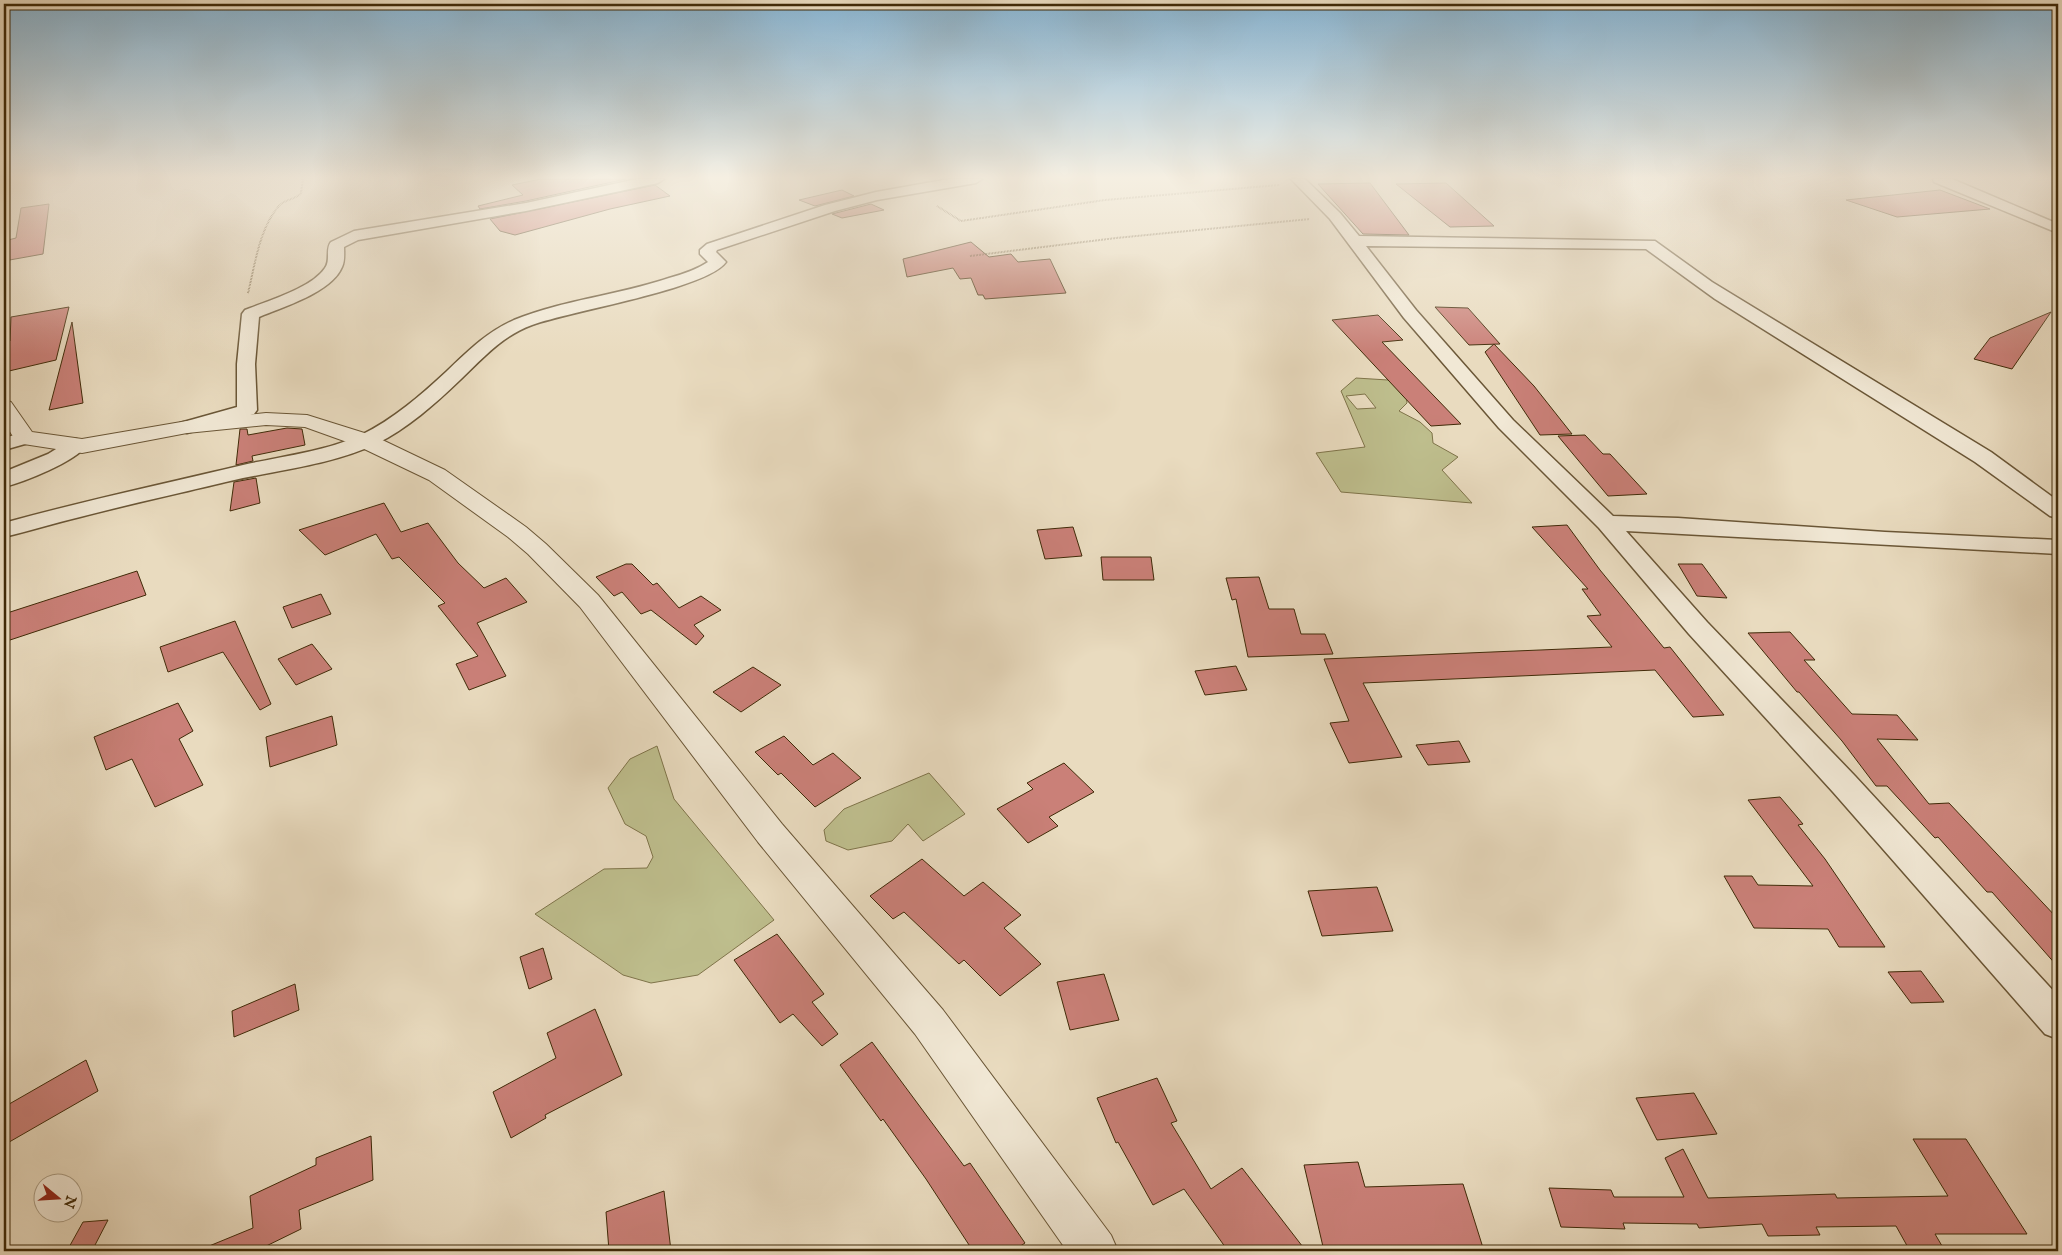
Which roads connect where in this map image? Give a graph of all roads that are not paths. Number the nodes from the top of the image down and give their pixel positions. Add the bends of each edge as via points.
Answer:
1 (351, 238) edge
2 (738, 238) edge
3 (1350, 238) edge
4 (1352, 241) junction
5 (4, 406) edge
6 (187, 427) junction
7 (366, 440) junction
8 (14, 441) edge
9 (76, 446) junction
10 (4, 480) edge
11 (2058, 511) edge
12 (1607, 523) junction
13 (4, 530) edge
14 (2058, 547) edge
15 (2058, 1022) edge
16 (1095, 1251) edge

1 - 6 street via 336,245 335,266 328,276 251,314 246,364 247,410
2 - 7 street via 708,250 708,254 718,262 711,268 645,292 543,316 491,338 412,413 397,425
3 - 4 street
4 - 11 street via 1650,244 1732,303 1983,457
4 - 12 street via 1410,314 1506,424
5 - 8 street
6 - 7 street via 266,419 307,421
6 - 9 street
7 - 13 street
7 - 16 street via 437,476 486,509 537,549 589,601 770,833 929,1022
8 - 9 street
9 - 10 street via 56,459
12 - 14 street via 1678,524
12 - 15 street via 1698,628 1844,784

